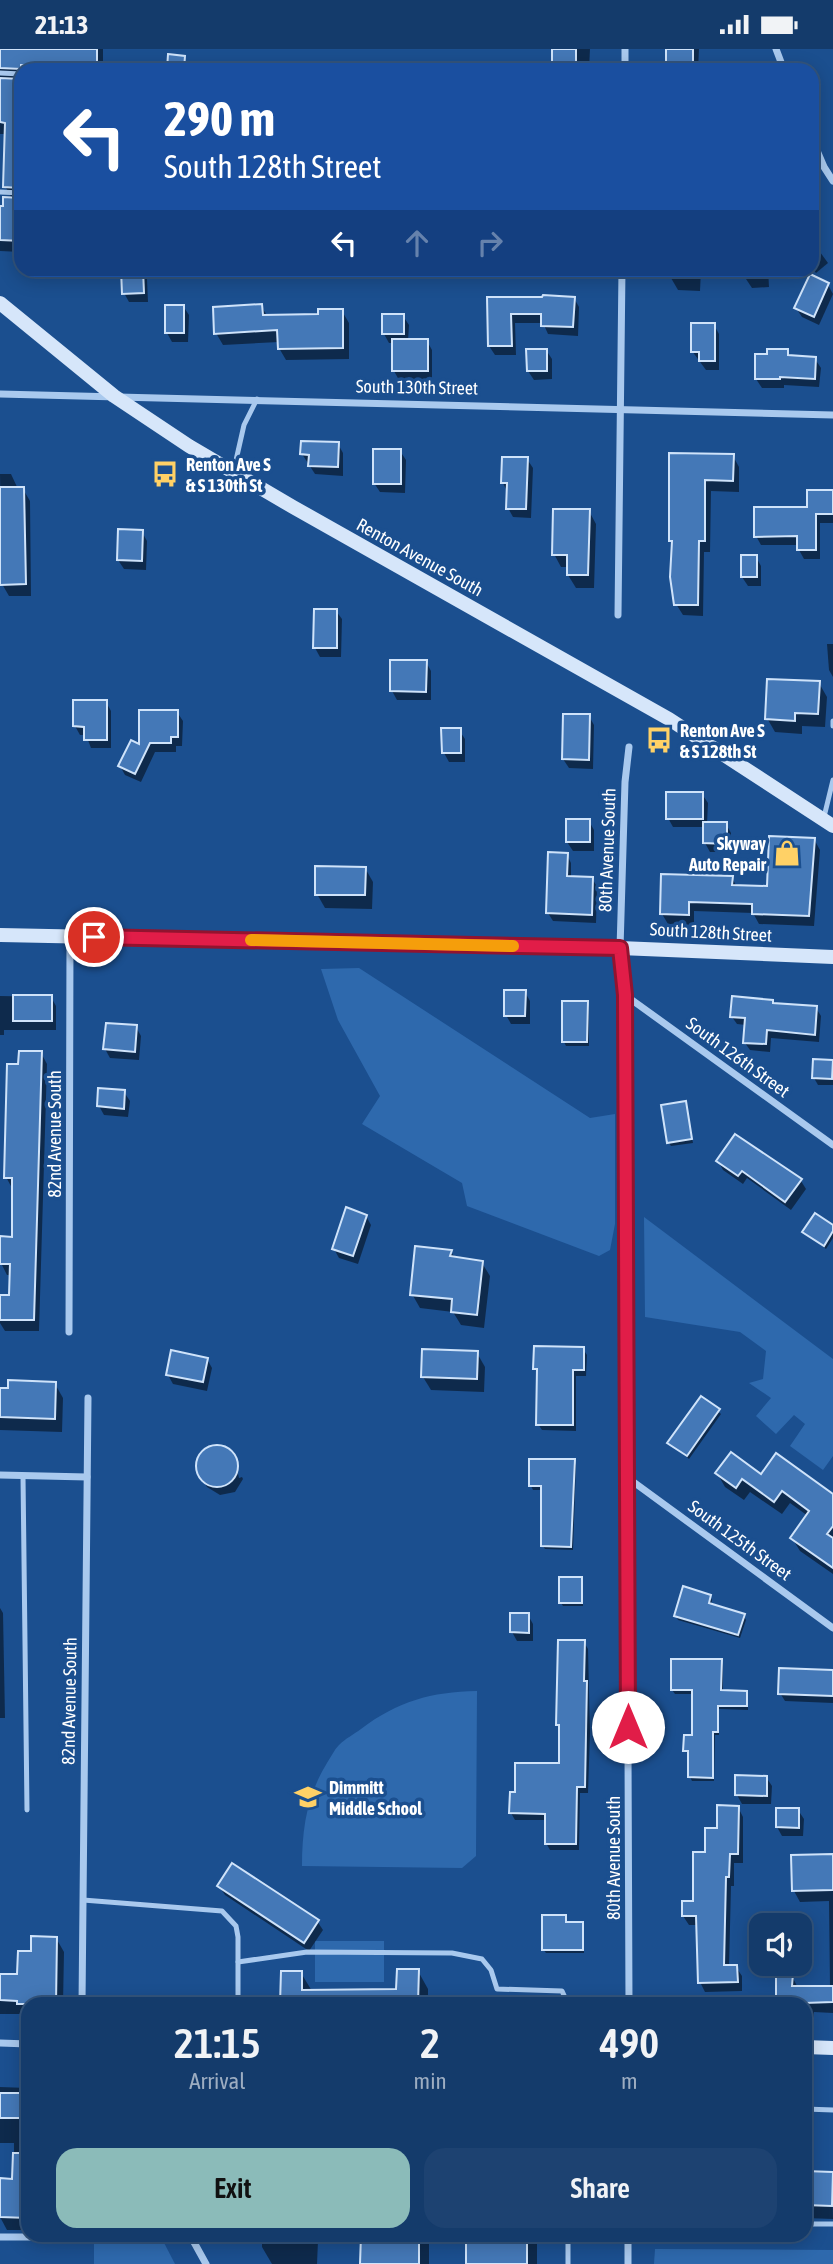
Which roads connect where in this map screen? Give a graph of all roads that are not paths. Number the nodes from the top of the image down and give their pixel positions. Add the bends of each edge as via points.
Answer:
1 (819, 155) edge
2 (833, 181) edge
3 (622, 277) edge
4 (0, 303) edge
5 (0, 394) edge
6 (114, 396) junction
7 (257, 399) junction
8 (620, 408) junction
9 (833, 415) edge
10 (233, 472) junction
11 (618, 615) dead end
12 (629, 747) dead end
13 (833, 780) edge
14 (828, 823) edge
15 (0, 935) edge
16 (70, 936) junction
17 (620, 948) junction
18 (833, 957) edge
19 (625, 995) junction
20 (833, 1145) edge
21 (69, 1332) dead end
22 (88, 1398) dead end
23 (0, 1475) edge
24 (23, 1476) junction
25 (87, 1477) junction
26 (628, 1478) junction
27 (833, 1628) edge
28 (27, 1810) dead end
29 (83, 1900) junction
30 (238, 1962) junction
31 (82, 1997) edge
32 (238, 1997) edge
33 (565, 1997) edge
34 (629, 1997) edge
35 (0, 2043) edge
36 (21, 2044) edge
37 (812, 2047) edge
38 (833, 2047) edge
39 (812, 2109) edge
40 (833, 2110) edge
41 (812, 2224) edge
42 (833, 2224) edge
43 (0, 2237) edge
44 (21, 2237) edge
45 (194, 2242) edge
46 (568, 2242) edge
47 (628, 2242) edge
48 (206, 2264) edge
49 (568, 2264) edge
50 (628, 2264) edge

1 - 2 street
3 - 8 street
4 - 6 main road, Renton Avenue South
5 - 6 street, South 130th Street
6 - 7 street, South 130th Street
6 - 10 main road, Renton Avenue South
7 - 8 street, South 130th Street
7 - 10 lane via 244,425
8 - 9 street, South 130th Street
8 - 11 street
10 - 14 main road, Renton Avenue South via 669,719
12 - 17 street, 80th Avenue South
13 - 14 lane
15 - 16 main road, South 128th Street
16 - 17 main road, South 128th Street
16 - 21 street, 82nd Avenue South
17 - 18 main road, South 128th Street
17 - 19 street, 80th Avenue South
19 - 20 street, South 126th Street
19 - 26 street, 80th Avenue South
22 - 25 street, 82nd Avenue South
23 - 24 street
24 - 25 street
24 - 28 lane
25 - 29 street, 82nd Avenue South
26 - 27 street, South 125th Street
26 - 34 street, 80th Avenue South
29 - 30 lane via 222,1911 236,1926
29 - 31 street, 82nd Avenue South
30 - 32 lane
30 - 33 lane via 307,1952 452,1953 482,1959 497,1989 562,1991
35 - 36 street
37 - 38 main road
39 - 40 lane
41 - 42 lane
43 - 44 street
45 - 48 street
46 - 49 lane
47 - 50 street

